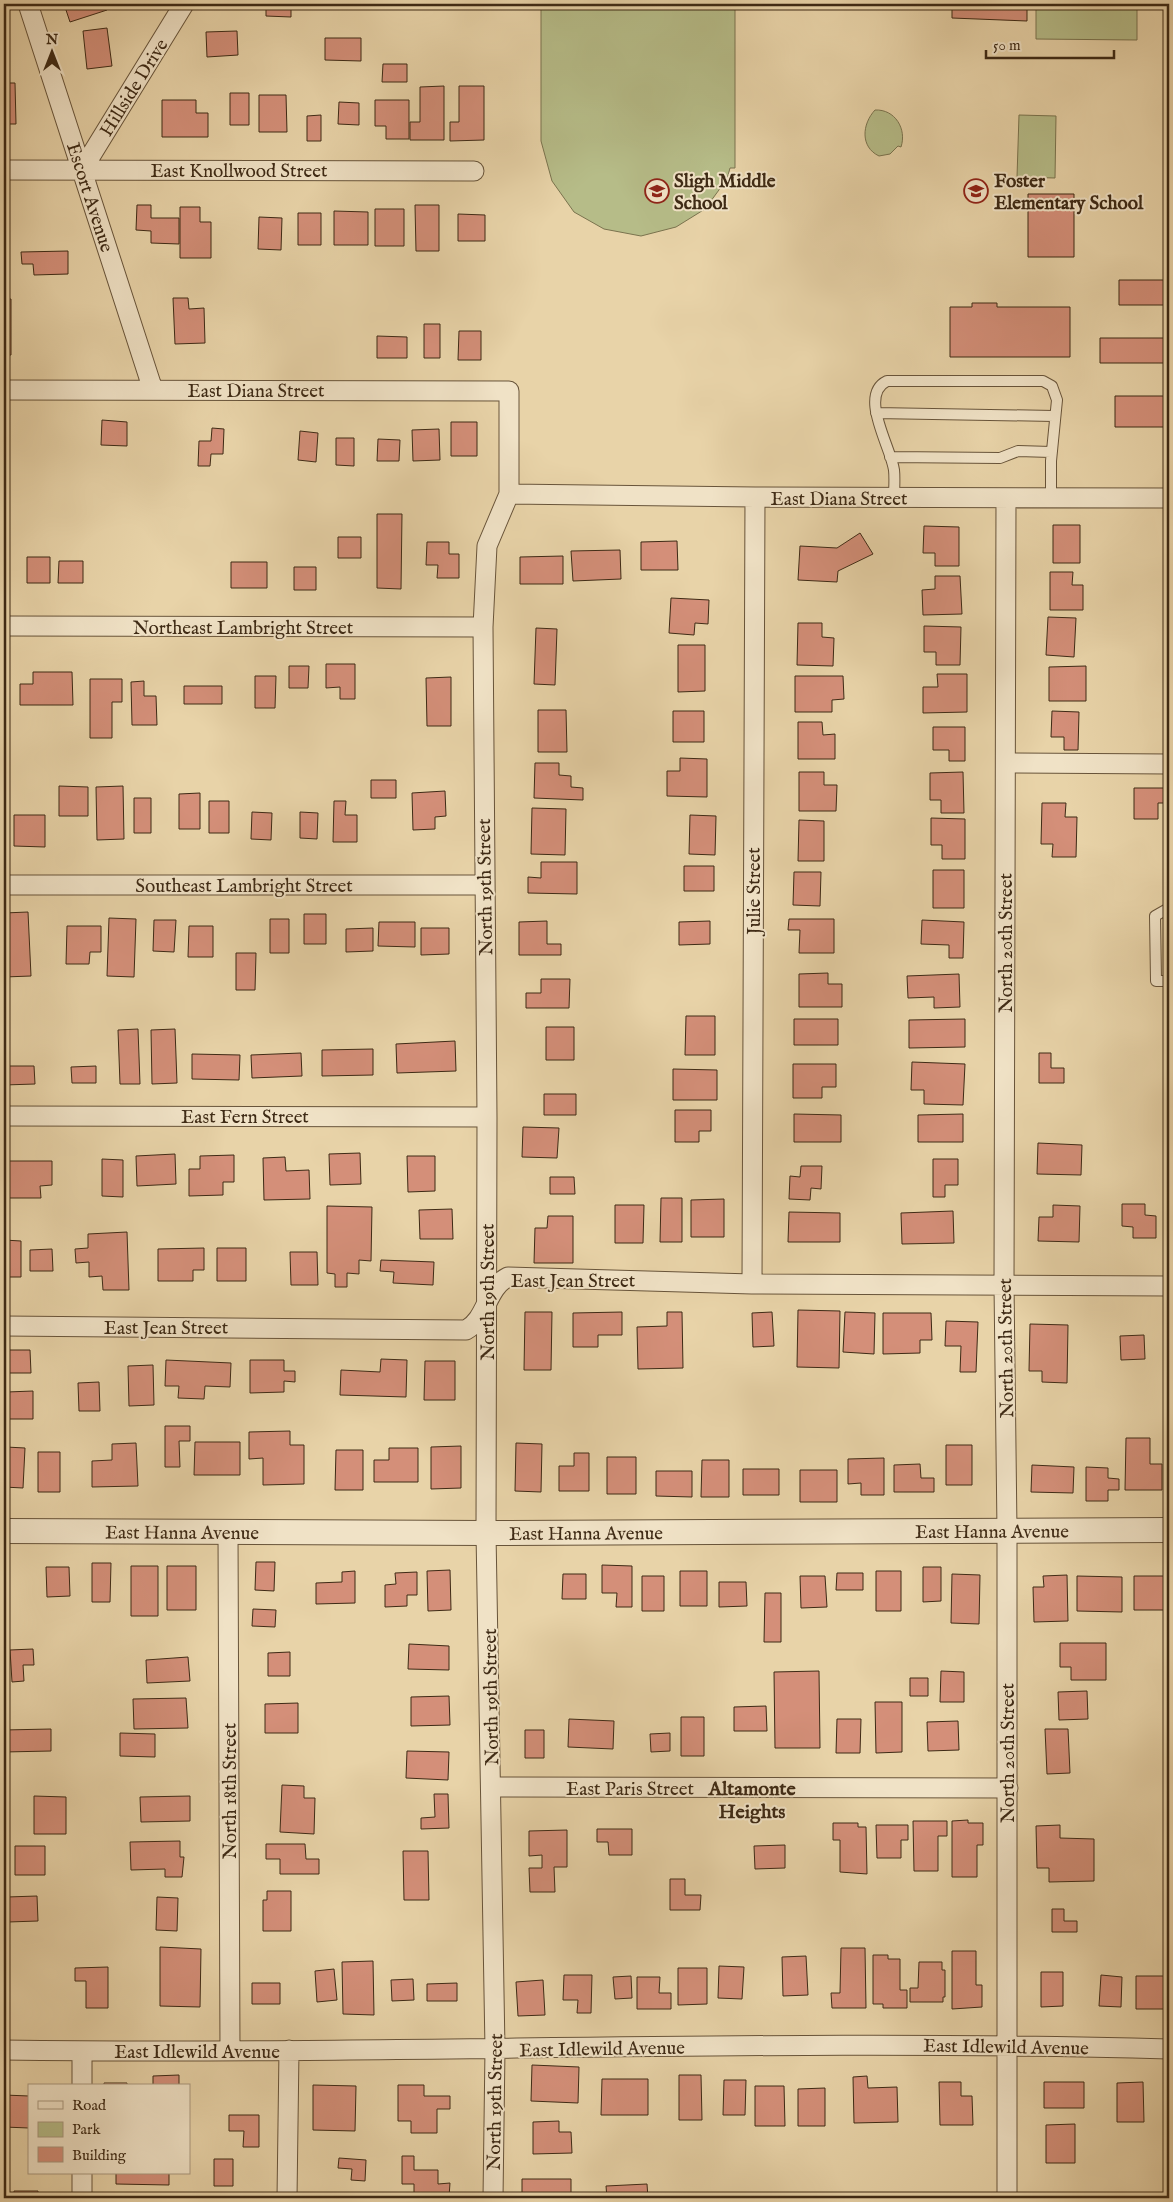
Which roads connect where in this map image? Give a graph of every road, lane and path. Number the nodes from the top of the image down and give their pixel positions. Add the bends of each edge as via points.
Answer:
1 (28, 4) edge
2 (184, 4) edge
3 (4, 170) edge
4 (82, 170) junction
5 (474, 171) dead end
6 (4, 390) edge
7 (153, 390) junction
8 (509, 391) joint
9 (876, 412) junction
10 (1054, 416) junction
11 (1051, 452) junction
12 (890, 457) junction
13 (509, 494) junction
14 (755, 498) junction
15 (894, 498) junction
16 (1006, 498) junction
17 (1051, 498) junction
18 (1169, 498) edge
19 (4, 626) edge
20 (483, 627) junction
21 (1006, 763) junction
22 (1169, 764) edge
23 (4, 885) edge
24 (484, 885) junction
25 (1169, 908) edge
26 (1169, 981) edge
27 (4, 1116) edge
28 (487, 1116) junction
29 (752, 1284) junction
30 (1004, 1285) junction
31 (1169, 1286) edge
32 (487, 1302) junction
33 (4, 1326) edge
34 (1007, 1530) junction
35 (1169, 1530) edge
36 (4, 1531) edge
37 (228, 1532) junction
38 (486, 1532) junction
39 (492, 1787) junction
40 (1008, 1788) junction
41 (1007, 2045) junction
42 (495, 2049) junction
43 (1169, 2049) edge
44 (4, 2050) edge
45 (230, 2050) junction
46 (289, 2050) junction
47 (82, 2051) junction
48 (82, 2084) edge
49 (82, 2174) edge
50 (82, 2198) edge
51 (287, 2198) edge
52 (493, 2198) edge
53 (1007, 2198) edge

1 - 4 street, Escort Avenue
2 - 4 street, Hillside Drive
3 - 4 street, East Knollwood Street
4 - 5 street, East Knollwood Street
4 - 7 street, Escort Avenue
6 - 7 street, East Diana Street
7 - 8 street, East Diana Street
8 - 13 street, North 19th Street
9 - 10 lane
9 - 10 lane via 874,395 880,384 888,381 1043,380 1055,391
9 - 12 lane
10 - 11 lane
11 - 12 lane via 1018,451 1000,458
11 - 17 lane
12 - 15 lane via 894,470
13 - 14 street, East Diana Street
13 - 20 street, North 19th Street via 487,546
14 - 15 street, East Diana Street
14 - 29 street, Julie Street
15 - 16 street, East Diana Street
16 - 17 street, East Diana Street
16 - 21 street, North 20th Street
17 - 18 street, East Diana Street
19 - 20 street, Northeast Lambright Street
20 - 24 street, North 19th Street
21 - 22 street
21 - 30 street, North 20th Street
23 - 24 street, Southeast Lambright Street
24 - 28 street, North 19th Street
25 - 26 lane via 1155,916 1156,981
27 - 28 street, East Fern Street
28 - 32 street, North 19th Street
29 - 30 street, East Jean Street
29 - 32 street, East Jean Street via 508,1277 499,1281
30 - 31 street, East Jean Street
30 - 34 street, North 20th Street
32 - 33 street, East Jean Street via 475,1325 466,1330
32 - 38 street, North 19th Street
34 - 35 street, East Hanna Avenue
34 - 38 street, East Hanna Avenue
34 - 40 street, North 20th Street
36 - 37 street, East Hanna Avenue
37 - 38 street, East Hanna Avenue
37 - 45 street, North 18th Street
38 - 39 street, North 19th Street
39 - 40 street, East Paris Street
39 - 42 street, North 19th Street
40 - 41 street, North 20th Street
41 - 42 street, East Idlewild Avenue
41 - 43 street, East Idlewild Avenue
41 - 53 street, North 20th Street
42 - 46 street, East Idlewild Avenue
42 - 52 street, North 19th Street
44 - 47 street, East Idlewild Avenue
45 - 46 street, East Idlewild Avenue
45 - 47 street, East Idlewild Avenue
46 - 51 street
47 - 48 street
49 - 50 street

